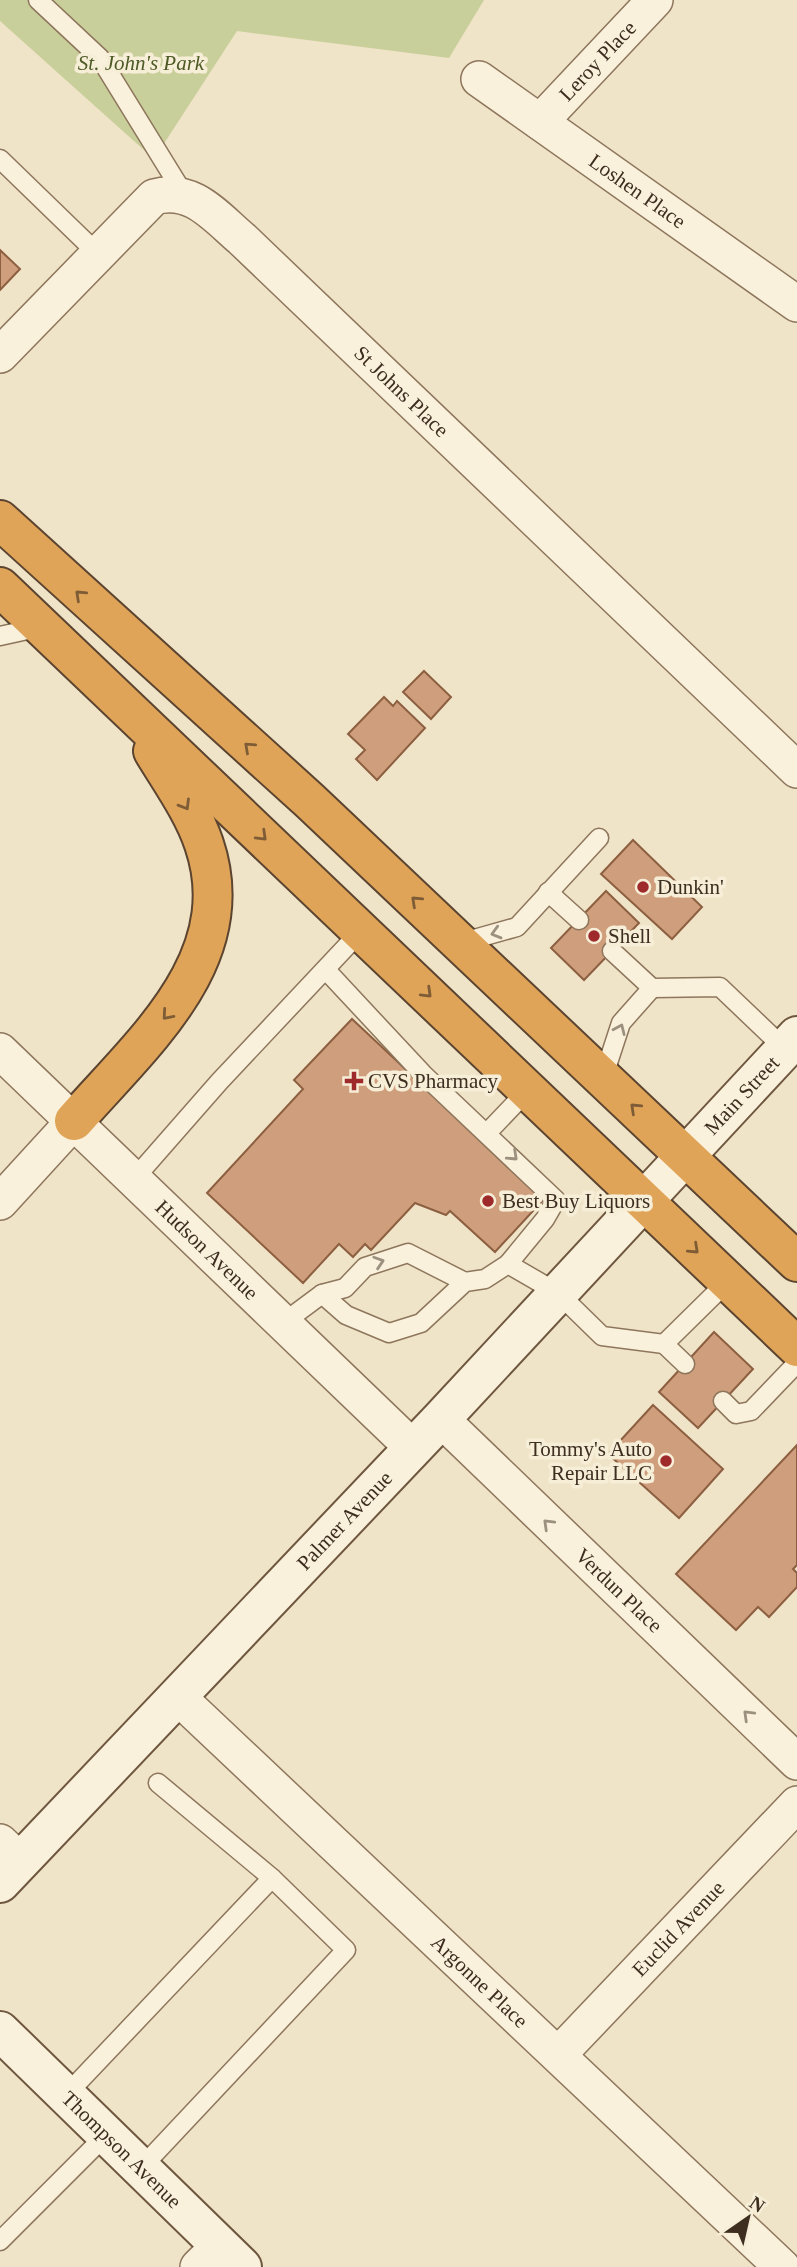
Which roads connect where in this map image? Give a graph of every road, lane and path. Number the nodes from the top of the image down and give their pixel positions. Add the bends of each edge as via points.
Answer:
1 (38, 0) edge
2 (655, 0) edge
3 (479, 79) dead end
4 (540, 122) junction
5 (0, 159) edge
6 (184, 196) junction
7 (98, 254) junction
8 (797, 304) edge
9 (0, 355) edge
10 (0, 520) edge
11 (0, 587) edge
12 (42, 627) junction
13 (0, 636) edge
14 (124, 705) junction
15 (797, 770) edge
16 (599, 838) dead end
17 (548, 892) junction
18 (579, 920) dead end
19 (361, 931) junction
20 (460, 943) junction
21 (612, 951) dead end
22 (326, 970) junction
23 (652, 988) junction
24 (791, 1043) edge
25 (0, 1051) edge
26 (603, 1078) junction
27 (528, 1090) junction
28 (74, 1121) junction
29 (487, 1133) junction
30 (684, 1155) junction
31 (134, 1179) junction
32 (0, 1202) edge
33 (644, 1202) junction
34 (797, 1262) edge
35 (508, 1264) junction
36 (728, 1281) junction
37 (465, 1282) junction
38 (558, 1293) junction
39 (322, 1294) junction
40 (283, 1323) junction
41 (664, 1344) junction
42 (797, 1347) edge
43 (797, 1363) edge
44 (685, 1364) dead end
45 (723, 1401) dead end
46 (441, 1419) junction
47 (414, 1448) junction
48 (177, 1696) junction
49 (797, 1762) edge
50 (158, 1783) dead end
51 (797, 1804) edge
52 (7, 1862) edge
53 (272, 1878) junction
54 (0, 2031) edge
55 (559, 2054) junction
56 (66, 2095) junction
57 (106, 2135) junction
58 (141, 2168) junction
59 (0, 2241) edge
60 (220, 2260) edge
61 (782, 2267) edge

1 - 6 lane via 100,58
2 - 4 street, Leroy Place
3 - 4 street, Loshen Place
4 - 8 street, Loshen Place
5 - 7 lane
6 - 7 street via 167,193 154,197
6 - 15 street, St Johns Place via 197,200 242,239
7 - 9 street
20 -> 10 highway
11 - 12 highway
12 - 13 lane
12 - 14 highway
14 -> 19 highway
14 -> 28 highway via 194,819 211,867 213,908 199,965 179,1001
16 - 17 lane
17 - 18 lane
17 -> 20 lane via 517,927
19 - 22 lane
19 -> 27 highway
20 - 26 highway
21 - 23 lane
22 - 29 lane via 423,1074
22 - 31 lane
23 - 24 lane via 720,987
26 -> 23 lane via 621,1023
24 - 30 street, Main Street
25 - 28 street, Hudson Avenue
30 -> 26 highway
27 - 29 lane
27 - 33 highway
28 - 31 street, Hudson Avenue
28 - 32 street
29 -> 35 lane via 556,1200
30 - 33 street, Palmer Avenue
30 - 34 highway
31 - 40 street, Hudson Avenue
33 -> 36 highway
33 - 38 street, Palmer Avenue
35 - 37 lane via 485,1279
35 - 38 lane
36 - 41 lane
36 - 42 highway
39 -> 37 lane via 345,1289 366,1266 408,1253
37 - 39 lane via 421,1323 389,1334 346,1315
38 - 41 lane via 603,1336
38 - 46 street, Palmer Avenue
39 - 40 lane
40 - 47 street, Hudson Avenue
41 - 44 lane
43 - 45 lane via 751,1411 736,1414
46 - 47 street, Palmer Avenue
49 -> 46 street, Verdun Place
47 - 48 street, Palmer Avenue
48 - 52 street, Palmer Avenue
48 - 55 street, Argonne Place
50 - 53 lane
51 - 55 street, Euclid Avenue
53 - 56 lane
53 - 58 lane via 346,1951
54 - 56 street, Thompson Avenue
55 - 61 street, Argonne Place
56 - 57 street, Thompson Avenue
57 - 58 street, Thompson Avenue
57 - 59 lane
58 - 60 street, Thompson Avenue

